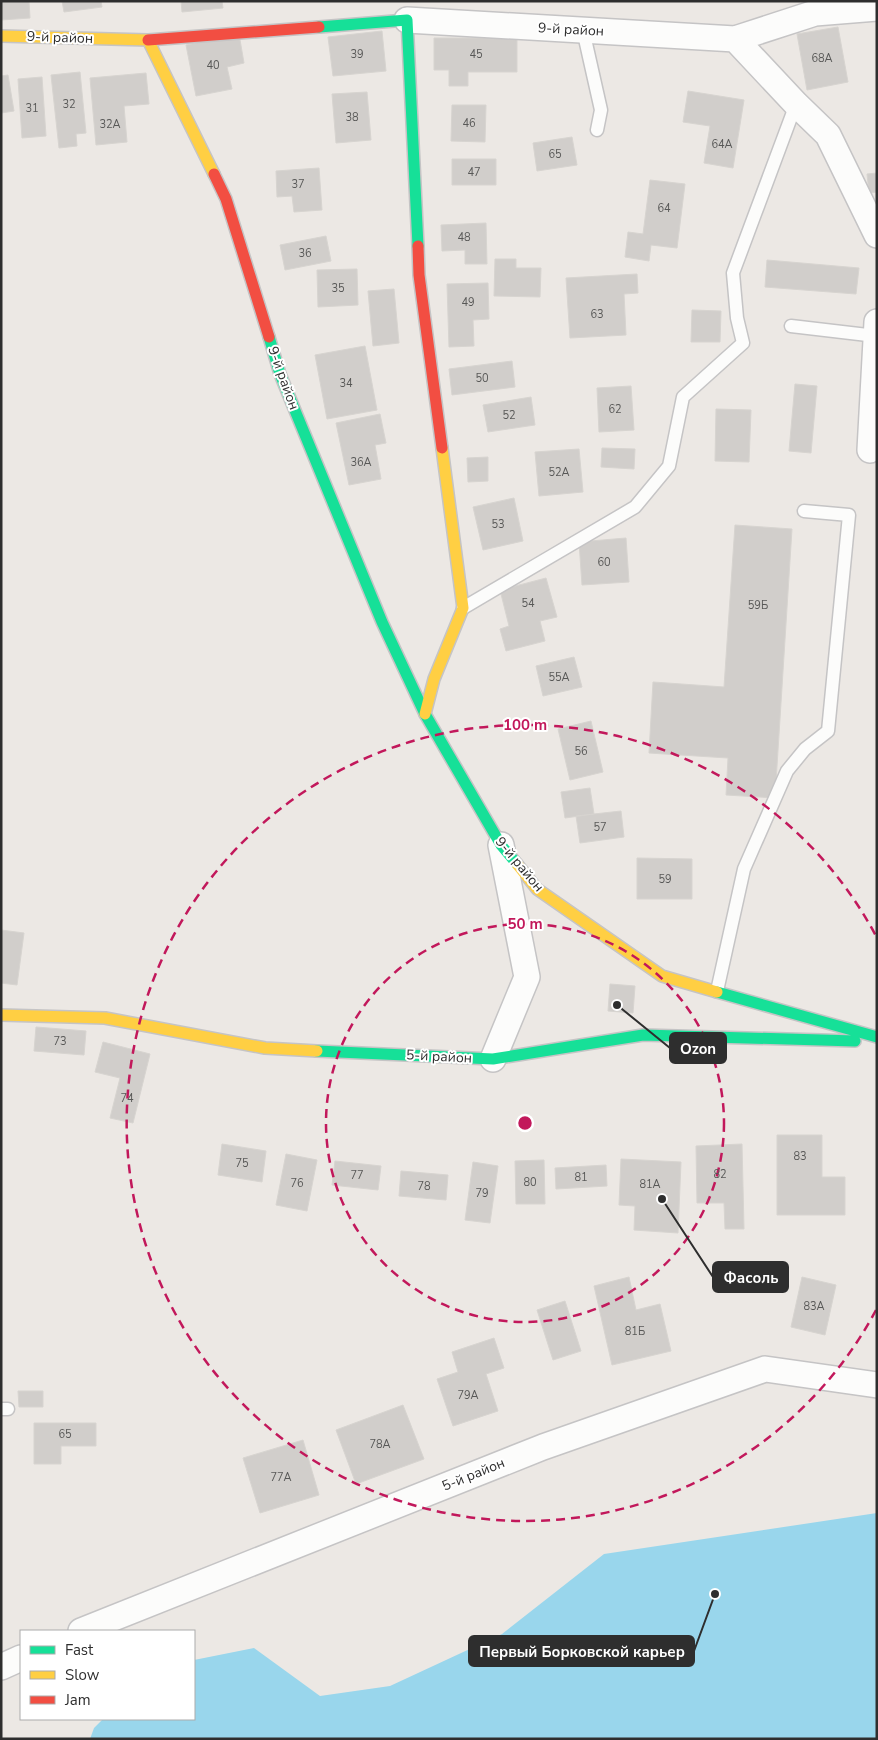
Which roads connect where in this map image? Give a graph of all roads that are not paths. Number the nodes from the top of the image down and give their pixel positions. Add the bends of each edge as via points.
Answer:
1 (877, 8) edge
2 (407, 20) junction
3 (583, 30) junction
4 (1, 36) edge
5 (735, 39) junction
6 (148, 40) junction
7 (796, 104) junction
8 (597, 130) dead end
9 (877, 236) edge
10 (877, 322) edge
11 (791, 326) dead end
12 (876, 349) edge
13 (870, 450) dead end
14 (804, 511) dead end
15 (463, 608) junction
16 (425, 714) junction
17 (501, 845) junction
18 (717, 991) junction
19 (1, 1015) edge
20 (877, 1037) edge
21 (877, 1042) edge
22 (492, 1059) junction
23 (877, 1384) edge
24 (83, 1630) edge
25 (20, 1658) edge
26 (1, 1668) edge

1 - 5 street, 9-й район via 815,13
2 - 3 street, 9-й район
2 - 6 street, 9-й район
2 - 15 street via 419,275
3 - 5 street, 9-й район
3 - 8 lane via 601,110
4 - 6 street, 9-й район
5 - 7 street
6 - 16 street, 9-й район via 226,199 280,374 382,622
7 - 9 street via 828,135
7 - 15 lane via 733,273 743,343 683,397 669,466 635,507
10 - 12 street
11 - 12 lane
12 - 13 street
14 - 18 lane via 849,515 828,731 786,770 744,869
15 - 16 street via 434,679
16 - 17 street, 9-й район
17 - 18 street, 9-й район via 537,889 662,976
17 - 22 street via 527,977
18 - 20 street
19 - 22 street, 5-й район via 105,1018 265,1048
21 - 22 street, 5-й район via 643,1035
23 - 24 street, 5-й район via 765,1369 543,1446
25 - 26 street

